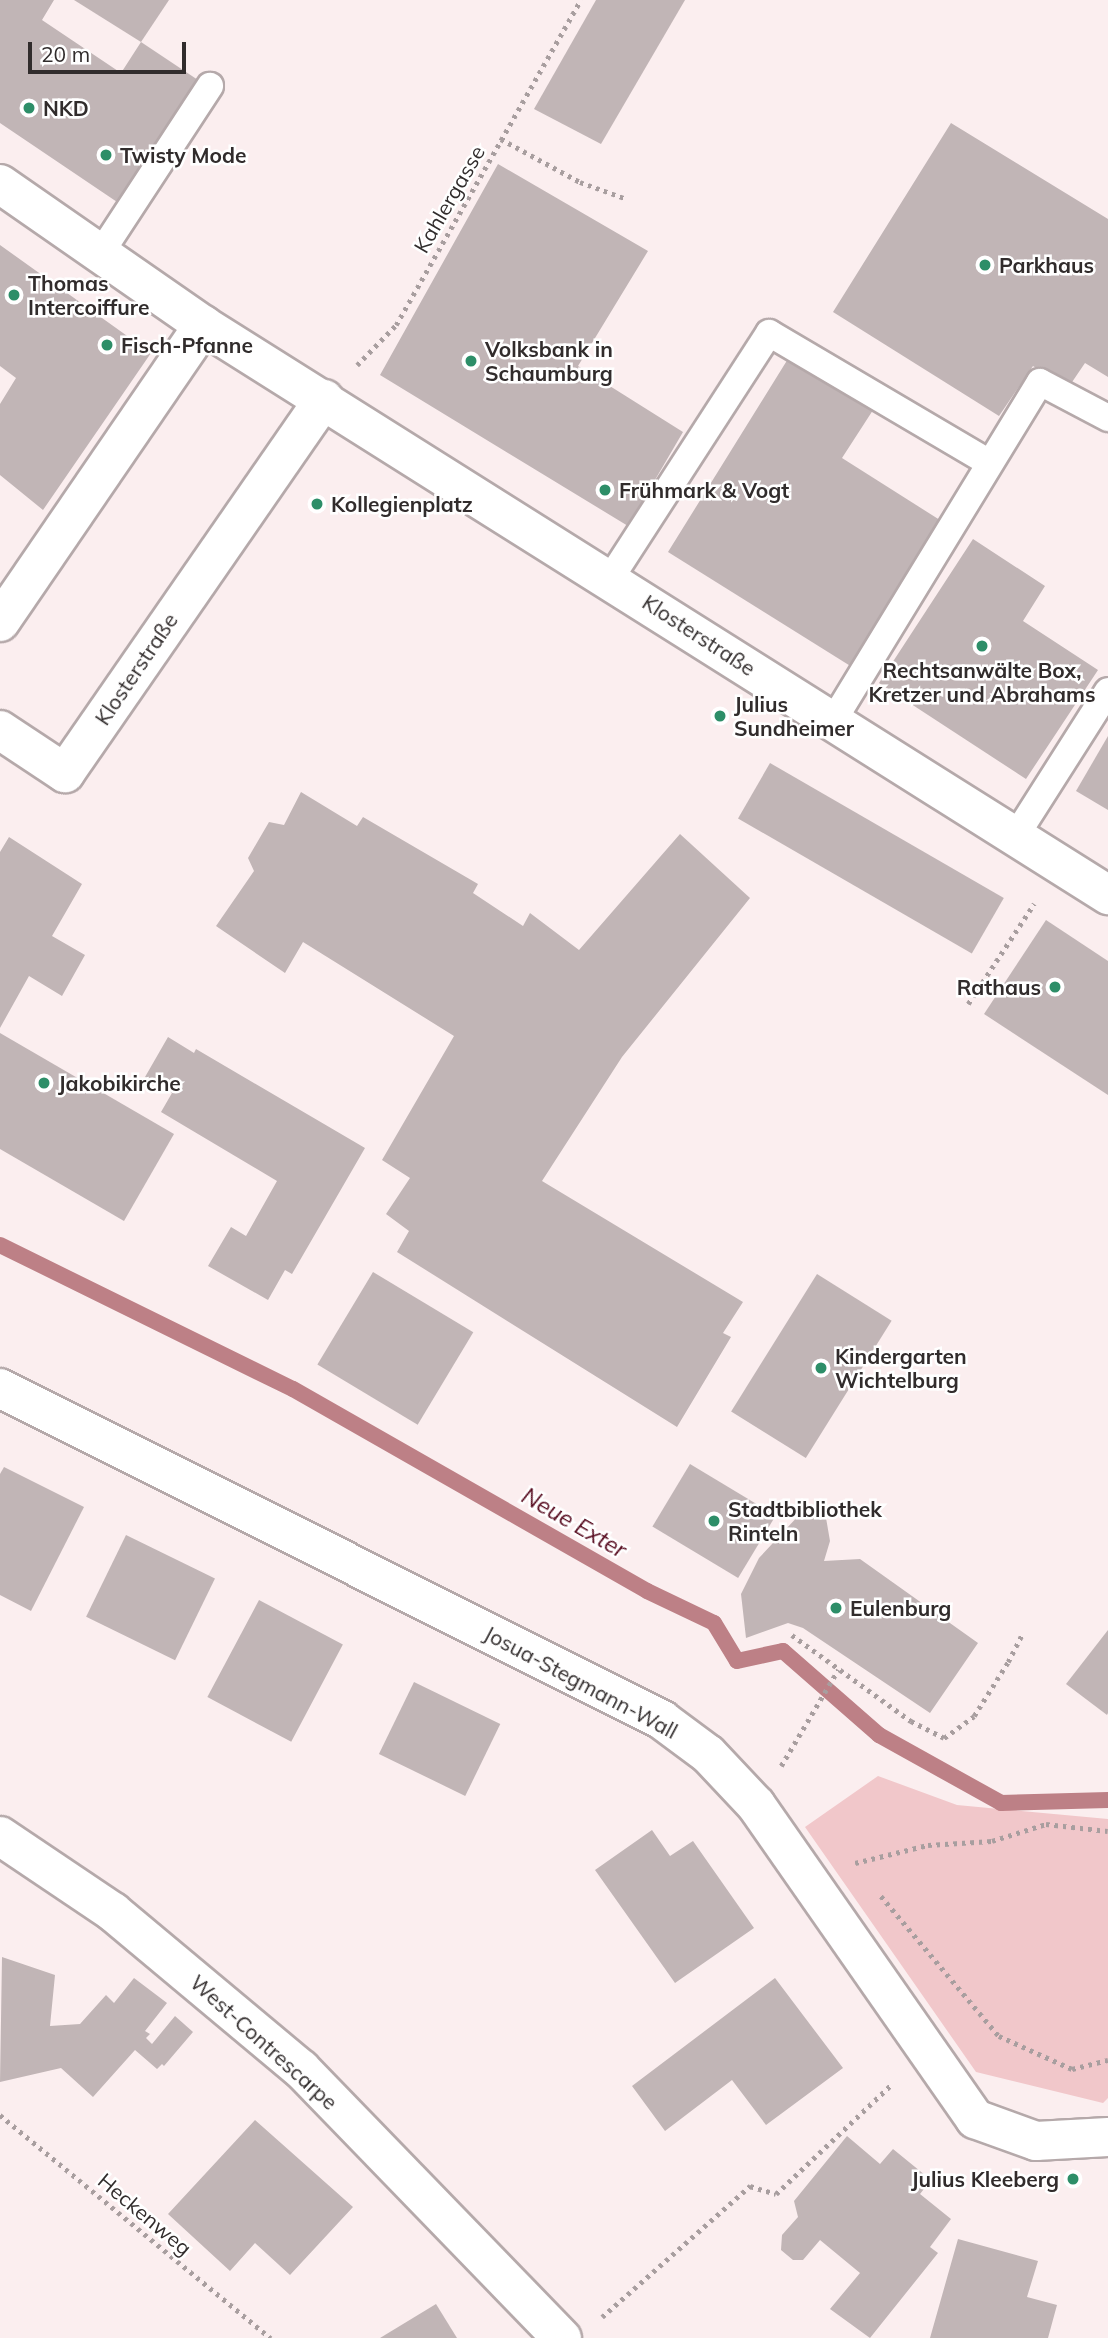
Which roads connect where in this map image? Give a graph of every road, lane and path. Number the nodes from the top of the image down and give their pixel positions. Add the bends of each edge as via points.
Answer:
1 (581, 0) edge
2 (210, 86) dead end
3 (501, 139) junction
4 (0, 184) edge
5 (626, 199) dead end
6 (100, 254) junction
7 (203, 324) junction
8 (324, 399) junction
9 (1108, 418) edge
10 (990, 463) junction
11 (610, 579) junction
12 (0, 622) edge
13 (1108, 691) edge
14 (833, 721) junction
15 (0, 730) edge
16 (1014, 837) junction
17 (1059, 865) junction
18 (1108, 895) edge
19 (968, 1004) dead end
20 (0, 1388) edge
21 (1022, 1634) dead end
22 (792, 1635) dead end
23 (838, 1670) junction
24 (782, 1765) junction
25 (789, 1774) dead end
26 (775, 1775) dead end
27 (1108, 1831) edge
28 (0, 1836) edge
29 (847, 1853) dead end
30 (854, 1863) junction
31 (860, 1871) dead end
32 (877, 1892) dead end
33 (927, 2050) junction
34 (1108, 2060) edge
35 (0, 2115) edge
36 (1108, 2137) edge
37 (598, 2320) dead end
38 (271, 2338) edge
39 (562, 2338) edge

1 - 3 path, Kahlergasse
2 - 6 lane
3 - 5 path via 580,182
3 - 8 path, Kahlergasse via 396,325
4 - 6 street, Klosterstraße
6 - 7 street, Klosterstraße
7 - 8 street, Klosterstraße
7 - 12 street
8 - 11 street, Klosterstraße
8 - 15 street, Klosterstraße via 65,773
9 - 10 lane via 1040,382
10 - 11 lane via 769,333
10 - 14 lane
11 - 14 street, Klosterstraße
13 - 16 lane
14 - 16 street, Klosterstraße
16 - 17 street, Klosterstraße
17 - 18 street, Klosterstraße
17 - 19 path
20 - 33 street, Josua-Stegmann-Wall via 662,1720 708,1754 756,1805
21 - 23 path via 974,1716 943,1738
22 - 23 path
23 - 24 path
24 - 25 path
24 - 26 path
27 - 30 path via 1046,1824 992,1841 928,1845
28 - 39 street, West-Contrescarpe via 113,1912 301,2069
29 - 30 path
30 - 31 path
32 - 34 path via 999,2036 1072,2069
33 - 36 street, Josua-Stegmann-Wall via 975,2119 1036,2141
33 - 37 path via 776,2194 750,2186
35 - 38 path, Heckenweg

